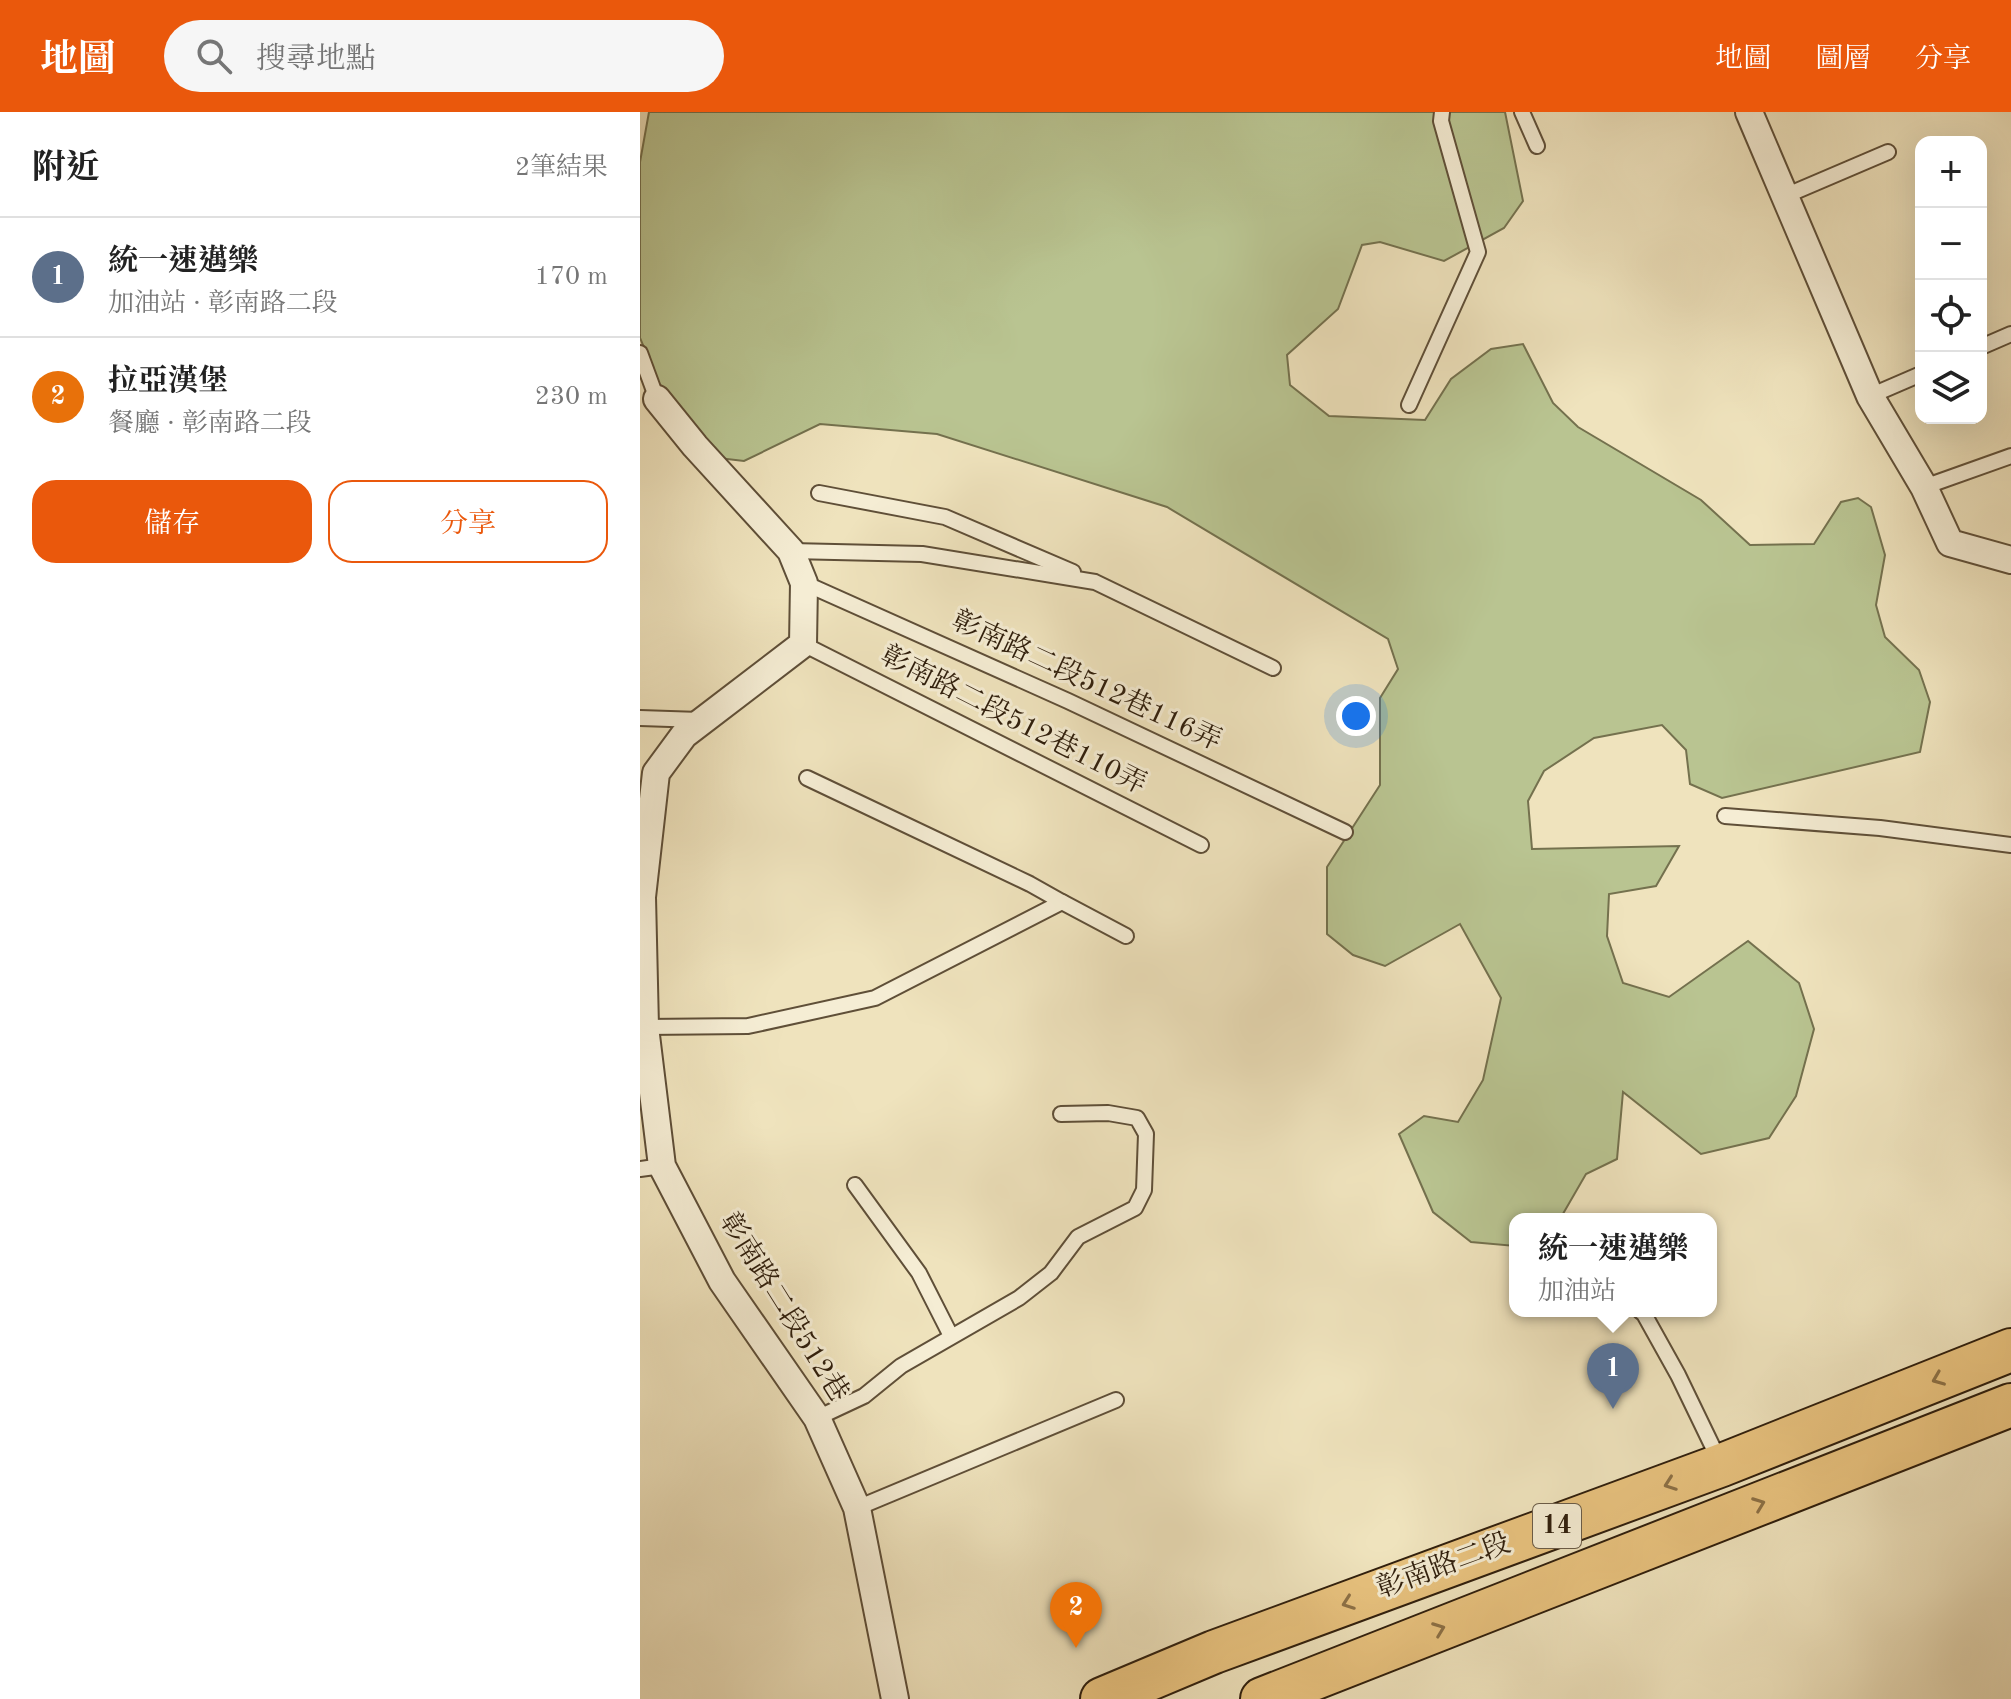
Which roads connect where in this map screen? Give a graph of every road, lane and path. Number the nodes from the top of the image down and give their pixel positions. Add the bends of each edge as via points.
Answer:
1 (1442, 112) edge
2 (1522, 112) edge
3 (1749, 112) edge
4 (1537, 146) dead end
5 (1888, 152) dead end
6 (1785, 196) junction
7 (2011, 334) edge
8 (1987, 344) edge
9 (640, 353) edge
10 (1915, 377) edge
11 (1870, 396) junction
12 (657, 399) joint
13 (1409, 405) dead end
14 (2011, 456) edge
15 (1924, 487) junction
16 (819, 493) dead end
17 (791, 551) junction
18 (2011, 560) edge
19 (1095, 582) junction
20 (804, 583) junction
21 (803, 644) junction
22 (1273, 668) dead end
23 (640, 718) edge
24 (704, 720) junction
25 (807, 778) dead end
26 (1725, 816) dead end
27 (1345, 832) dead end
28 (1201, 845) dead end
29 (2011, 845) edge
30 (641, 898) edge
31 (1062, 902) junction
32 (1126, 936) dead end
33 (645, 1027) junction
34 (1061, 1114) dead end
35 (651, 1167) edge
36 (855, 1185) dead end
37 (1646, 1317) edge
38 (951, 1336) junction
39 (2009, 1357) edge
40 (1116, 1400) dead end
41 (2011, 1405) edge
42 (817, 1418) junction
43 (1722, 1465) junction
44 (857, 1508) junction
45 (895, 1699) edge
46 (1102, 1699) edge
47 (1262, 1699) edge

1 - 13 lane via 1478,252
2 - 4 lane
3 - 6 street
5 - 6 lane
6 - 11 street
7 - 8 lane
9 - 12 lane
10 - 11 lane
11 - 15 street
12 - 17 street
14 - 15 lane
15 - 18 street via 1950,543
16 - 19 lane via 945,517
17 - 19 lane via 922,554
17 - 20 street
19 - 22 lane
20 - 21 street
20 - 27 lane, 彰南路二段512巷116弄
21 - 24 street, 彰南路二段512巷
21 - 28 lane, 彰南路二段512巷110弄
23 - 24 lane
24 - 30 street, 彰南路二段512巷 via 684,735 656,773
25 - 31 lane
26 - 29 lane
30 - 33 street, 彰南路二段512巷
31 - 32 lane
31 - 33 lane via 875,998 748,1026
33 - 35 street, 彰南路二段512巷
34 - 38 lane via 1137,1118 1146,1134 1144,1190 1135,1208 1078,1237 1051,1273 1019,1298
35 - 42 street, 彰南路二段512巷
36 - 38 lane via 919,1273
37 - 43 lane
38 - 42 lane via 864,1396
39 -> 43 main road, 彰南路二段 / 14
40 - 44 lane
47 -> 41 main road, 彰南路二段 / 14
42 - 44 street, 彰南路二段512巷
43 -> 46 main road, 彰南路二段 / 14 via 1214,1652
44 - 45 street, 彰南路二段512巷

